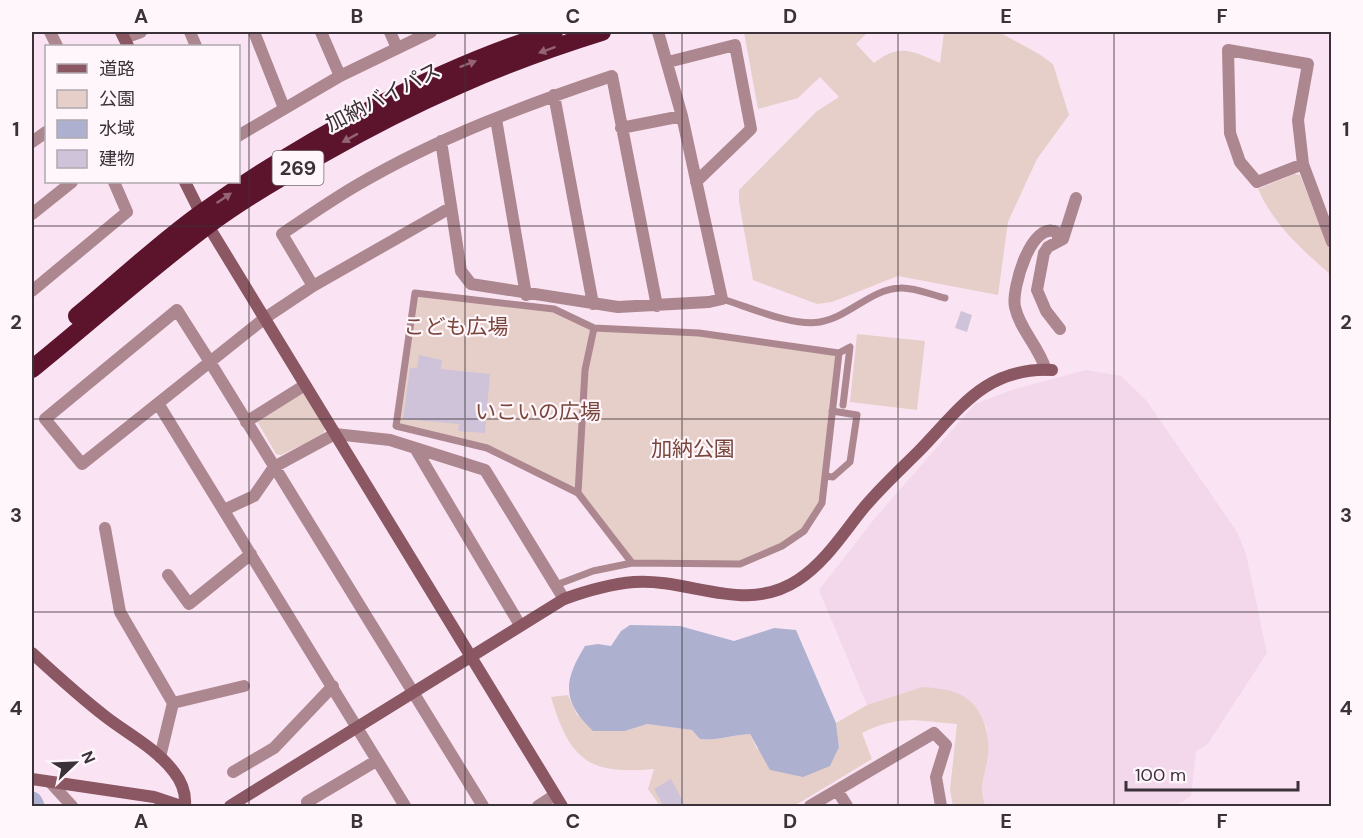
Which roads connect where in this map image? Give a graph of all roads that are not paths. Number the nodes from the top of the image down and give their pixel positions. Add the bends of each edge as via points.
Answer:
1 (141, 32) edge
2 (254, 32) edge
3 (321, 32) edge
4 (390, 32) edge
5 (431, 32) edge
6 (554, 32) edge
7 (602, 32) edge
8 (658, 32) edge
9 (125, 39) edge
10 (397, 48) junction
11 (668, 62) junction
12 (340, 76) junction
13 (554, 96) junction
14 (284, 108) junction
15 (682, 116) junction
16 (496, 118) junction
17 (621, 128) junction
18 (45, 133) edge
19 (240, 135) edge
20 (441, 141) junction
21 (32, 142) edge
22 (1303, 164) junction
23 (696, 182) junction
24 (71, 183) edge
25 (114, 183) edge
26 (186, 183) edge
27 (1076, 198) dead end
28 (450, 208) junction
29 (32, 214) edge
30 (205, 219) junction
31 (1058, 241) junction
32 (1332, 242) edge
33 (313, 286) junction
34 (32, 291) edge
35 (526, 295) junction
36 (945, 298) dead end
37 (722, 299) junction
38 (593, 304) junction
39 (657, 306) junction
40 (265, 318) junction
41 (594, 328) junction
42 (1060, 329) dead end
43 (839, 353) junction
44 (32, 354) edge
45 (210, 362) junction
46 (837, 367) junction
47 (847, 368) junction
48 (32, 369) edge
49 (305, 385) junction
50 (159, 405) junction
51 (843, 405) dead end
52 (832, 411) junction
53 (246, 422) junction
54 (335, 434) junction
55 (415, 448) junction
56 (274, 466) junction
57 (825, 476) junction
58 (578, 493) junction
59 (224, 510) junction
60 (105, 528) dead end
61 (251, 554) junction
62 (632, 563) junction
63 (168, 575) dead end
64 (556, 585) junction
65 (564, 599) junction
66 (520, 625) junction
67 (32, 653) edge
68 (471, 657) junction
69 (244, 686) dead end
70 (333, 686) junction
71 (413, 692) junction
72 (173, 703) junction
73 (358, 726) junction
74 (160, 757) junction
75 (376, 761) junction
76 (233, 772) dead end
77 (32, 779) edge
78 (48, 781) junction
79 (837, 790) junction
80 (555, 795) junction
81 (72, 807) edge
82 (183, 807) edge
83 (230, 807) edge
84 (309, 807) edge
85 (405, 807) edge
86 (483, 807) edge
87 (538, 807) edge
88 (562, 807) edge
89 (810, 807) edge
90 (848, 807) edge
91 (941, 807) edge

1 - 9 street
2 - 14 street
3 - 12 street
4 - 10 street
5 - 10 street
30 -> 6 highway, 加納バイパス / 269 via 285,156 450,71
7 -> 30 highway, 加納バイパス / 269 via 549,48 395,113
8 - 11 street
10 - 12 street
11 - 15 street
11 - 23 street via 735,45 751,129
12 - 14 street
13 - 16 street
13 - 17 street via 612,76
13 - 38 street
14 - 19 street
15 - 17 street
15 - 23 street
16 - 20 street
16 - 35 street
17 - 39 street
18 - 21 street
20 - 28 street
20 - 33 street via 359,184 282,234
22 - 22 street via 1257,183 1240,162 1230,133 1228,50 1308,64 1298,120
22 - 32 street
23 - 37 street
24 - 29 street
25 - 34 street via 128,212
26 - 30 street
27 - 31 street via 1063,239
28 - 33 street
28 - 35 street via 461,271 471,284
30 - 40 street
30 - 44 highway, 加納バイパス / 269
30 - 48 highway, 加納バイパス / 269
31 - 42 street via 1044,253 1037,291
31 - 65 street via 1058,233 1053,230 1036,236 1017,284 1014,304 1019,322 1049,370 1030,370 990,383 956,409 875,495 817,566 779,590 761,595 636,582
33 - 40 street
35 - 38 street
36 - 37 lane via 903,288 885,290 846,313 822,322 804,323
37 - 39 street
38 - 39 street
40 - 45 street
40 - 49 street
41 - 43 lane via 699,333
41 - 58 lane via 585,370
41 - 58 lane via 554,309 415,293 396,426 487,448
43 - 46 lane
43 - 47 lane via 850,347
45 - 50 street
45 - 50 street via 177,310 45,419 82,464
45 - 53 street
46 - 47 lane
46 - 52 lane
47 - 51 lane
49 - 53 street
49 - 54 street
50 - 59 street
52 - 57 lane
52 - 57 lane via 857,415 850,462 833,477
53 - 56 street
54 - 55 street via 390,440
54 - 56 street
54 - 68 street
55 - 64 street via 485,470
55 - 66 street
56 - 59 street via 254,496
56 - 71 street
57 - 62 lane via 822,503 804,531 782,546 740,564
58 - 62 lane
59 - 61 street
60 - 72 street via 120,612
61 - 63 street via 189,604
61 - 70 street
62 - 64 lane via 592,571
64 - 65 street
65 - 66 street
66 - 68 street
67 - 74 street via 98,711
68 - 71 street
68 - 80 street
69 - 72 street
70 - 73 street
70 - 76 street via 274,748
71 - 73 street
71 - 86 street
72 - 74 street
73 - 75 street
73 - 83 street
74 - 82 street via 186,794
75 - 84 street via 307,802
75 - 85 street
77 - 78 street
78 - 81 street
78 - 82 street via 154,797
79 - 89 street
79 - 90 street
79 - 91 street via 934,733 946,745 936,777
80 - 87 street
80 - 88 street

